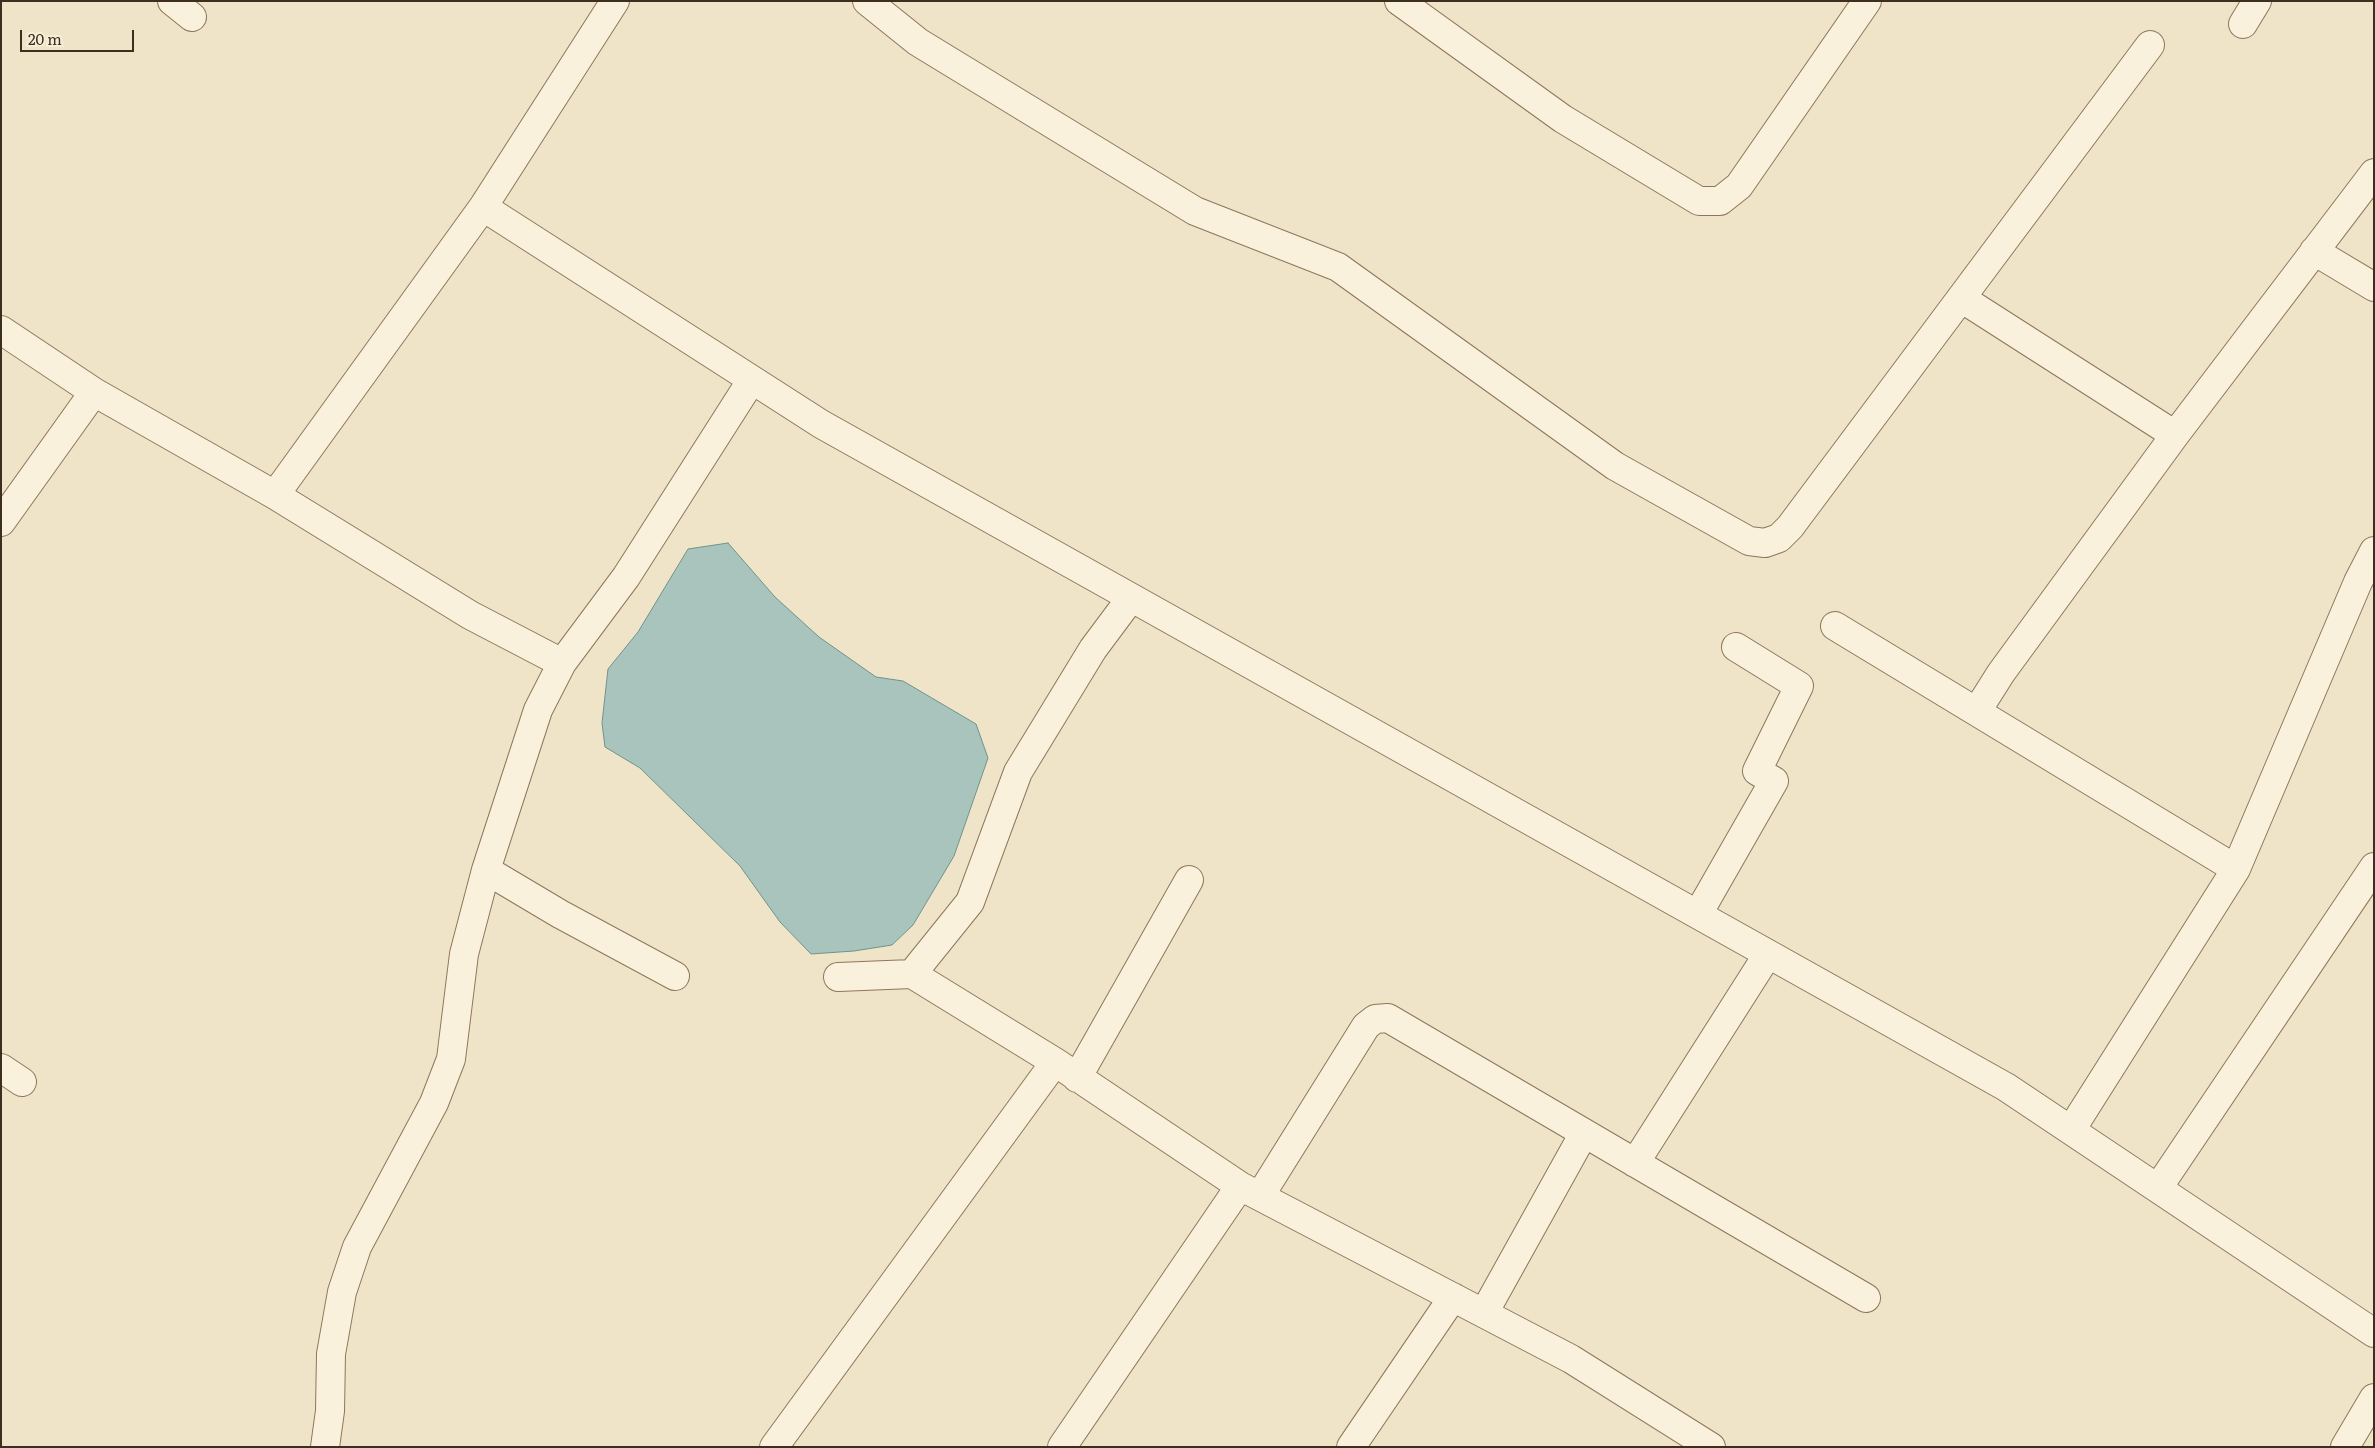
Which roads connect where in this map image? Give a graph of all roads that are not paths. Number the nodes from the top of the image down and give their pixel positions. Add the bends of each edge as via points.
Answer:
1 (616, 1) edge
2 (867, 1) edge
3 (1399, 1) edge
4 (1867, 1) edge
5 (2258, 1) edge
6 (2243, 24) dead end
7 (2150, 45) dead end
8 (2374, 172) edge
9 (483, 207) junction
10 (2314, 251) junction
11 (2374, 287) edge
12 (1961, 298) junction
13 (1, 330) edge
14 (751, 381) junction
15 (94, 392) junction
16 (2175, 435) junction
17 (275, 495) junction
18 (1, 522) edge
19 (2374, 551) edge
20 (1131, 598) junction
21 (1835, 626) dead end
22 (1736, 646) dead end
23 (562, 663) junction
24 (1976, 710) junction
25 (2374, 867) edge
26 (2236, 869) junction
27 (486, 870) junction
28 (1189, 880) dead end
29 (1698, 914) junction
30 (1768, 954) junction
31 (912, 974) junction
32 (675, 976) dead end
33 (838, 977) dead end
34 (1055, 1062) junction
35 (1077, 1078) junction
36 (2071, 1130) junction
37 (1584, 1133) junction
38 (1635, 1163) junction
39 (2158, 1188) junction
40 (1250, 1191) junction
41 (1453, 1297) junction
42 (1866, 1298) dead end
43 (1484, 1313) junction
44 (2374, 1333) edge
45 (2374, 1398) edge
46 (325, 1447) edge
47 (774, 1447) edge
48 (1062, 1447) edge
49 (1351, 1447) edge
50 (1711, 1447) edge
51 (2345, 1447) edge

1 - 9 street
2 - 12 street via 918,42 1195,211 1338,267 1614,466 1749,541 1766,544 1779,538 1790,527
3 - 4 street via 1563,119 1699,201 1720,201 1739,186
5 - 6 street
7 - 12 street
8 - 10 street
9 - 14 street
9 - 17 street
10 - 11 street
10 - 16 street
12 - 16 street
13 - 15 street
14 - 20 street via 821,424
14 - 23 street via 626,576
15 - 17 street
15 - 18 street
16 - 24 street
17 - 23 street via 470,615
19 - 26 street
20 - 29 street
20 - 31 street via 1093,649 1018,772 970,902
21 - 24 street
22 - 29 street via 1799,686 1758,771 1774,781
23 - 27 street via 538,710
24 - 26 street
25 - 39 street
26 - 36 street
27 - 32 street
27 - 46 street via 464,954 451,1060 434,1104 356,1247 342,1292 331,1354 330,1411
28 - 35 street
29 - 30 street
30 - 36 street via 2006,1087
30 - 38 street
31 - 33 street
31 - 34 street
34 - 35 street
34 - 47 street
35 - 40 street
36 - 39 street
37 - 38 street
37 - 40 street via 1388,1018 1375,1019 1366,1026
37 - 43 street
38 - 42 street
39 - 44 street
40 - 41 street
40 - 48 street
41 - 43 street
41 - 49 street
43 - 50 street via 1571,1359
45 - 51 street

